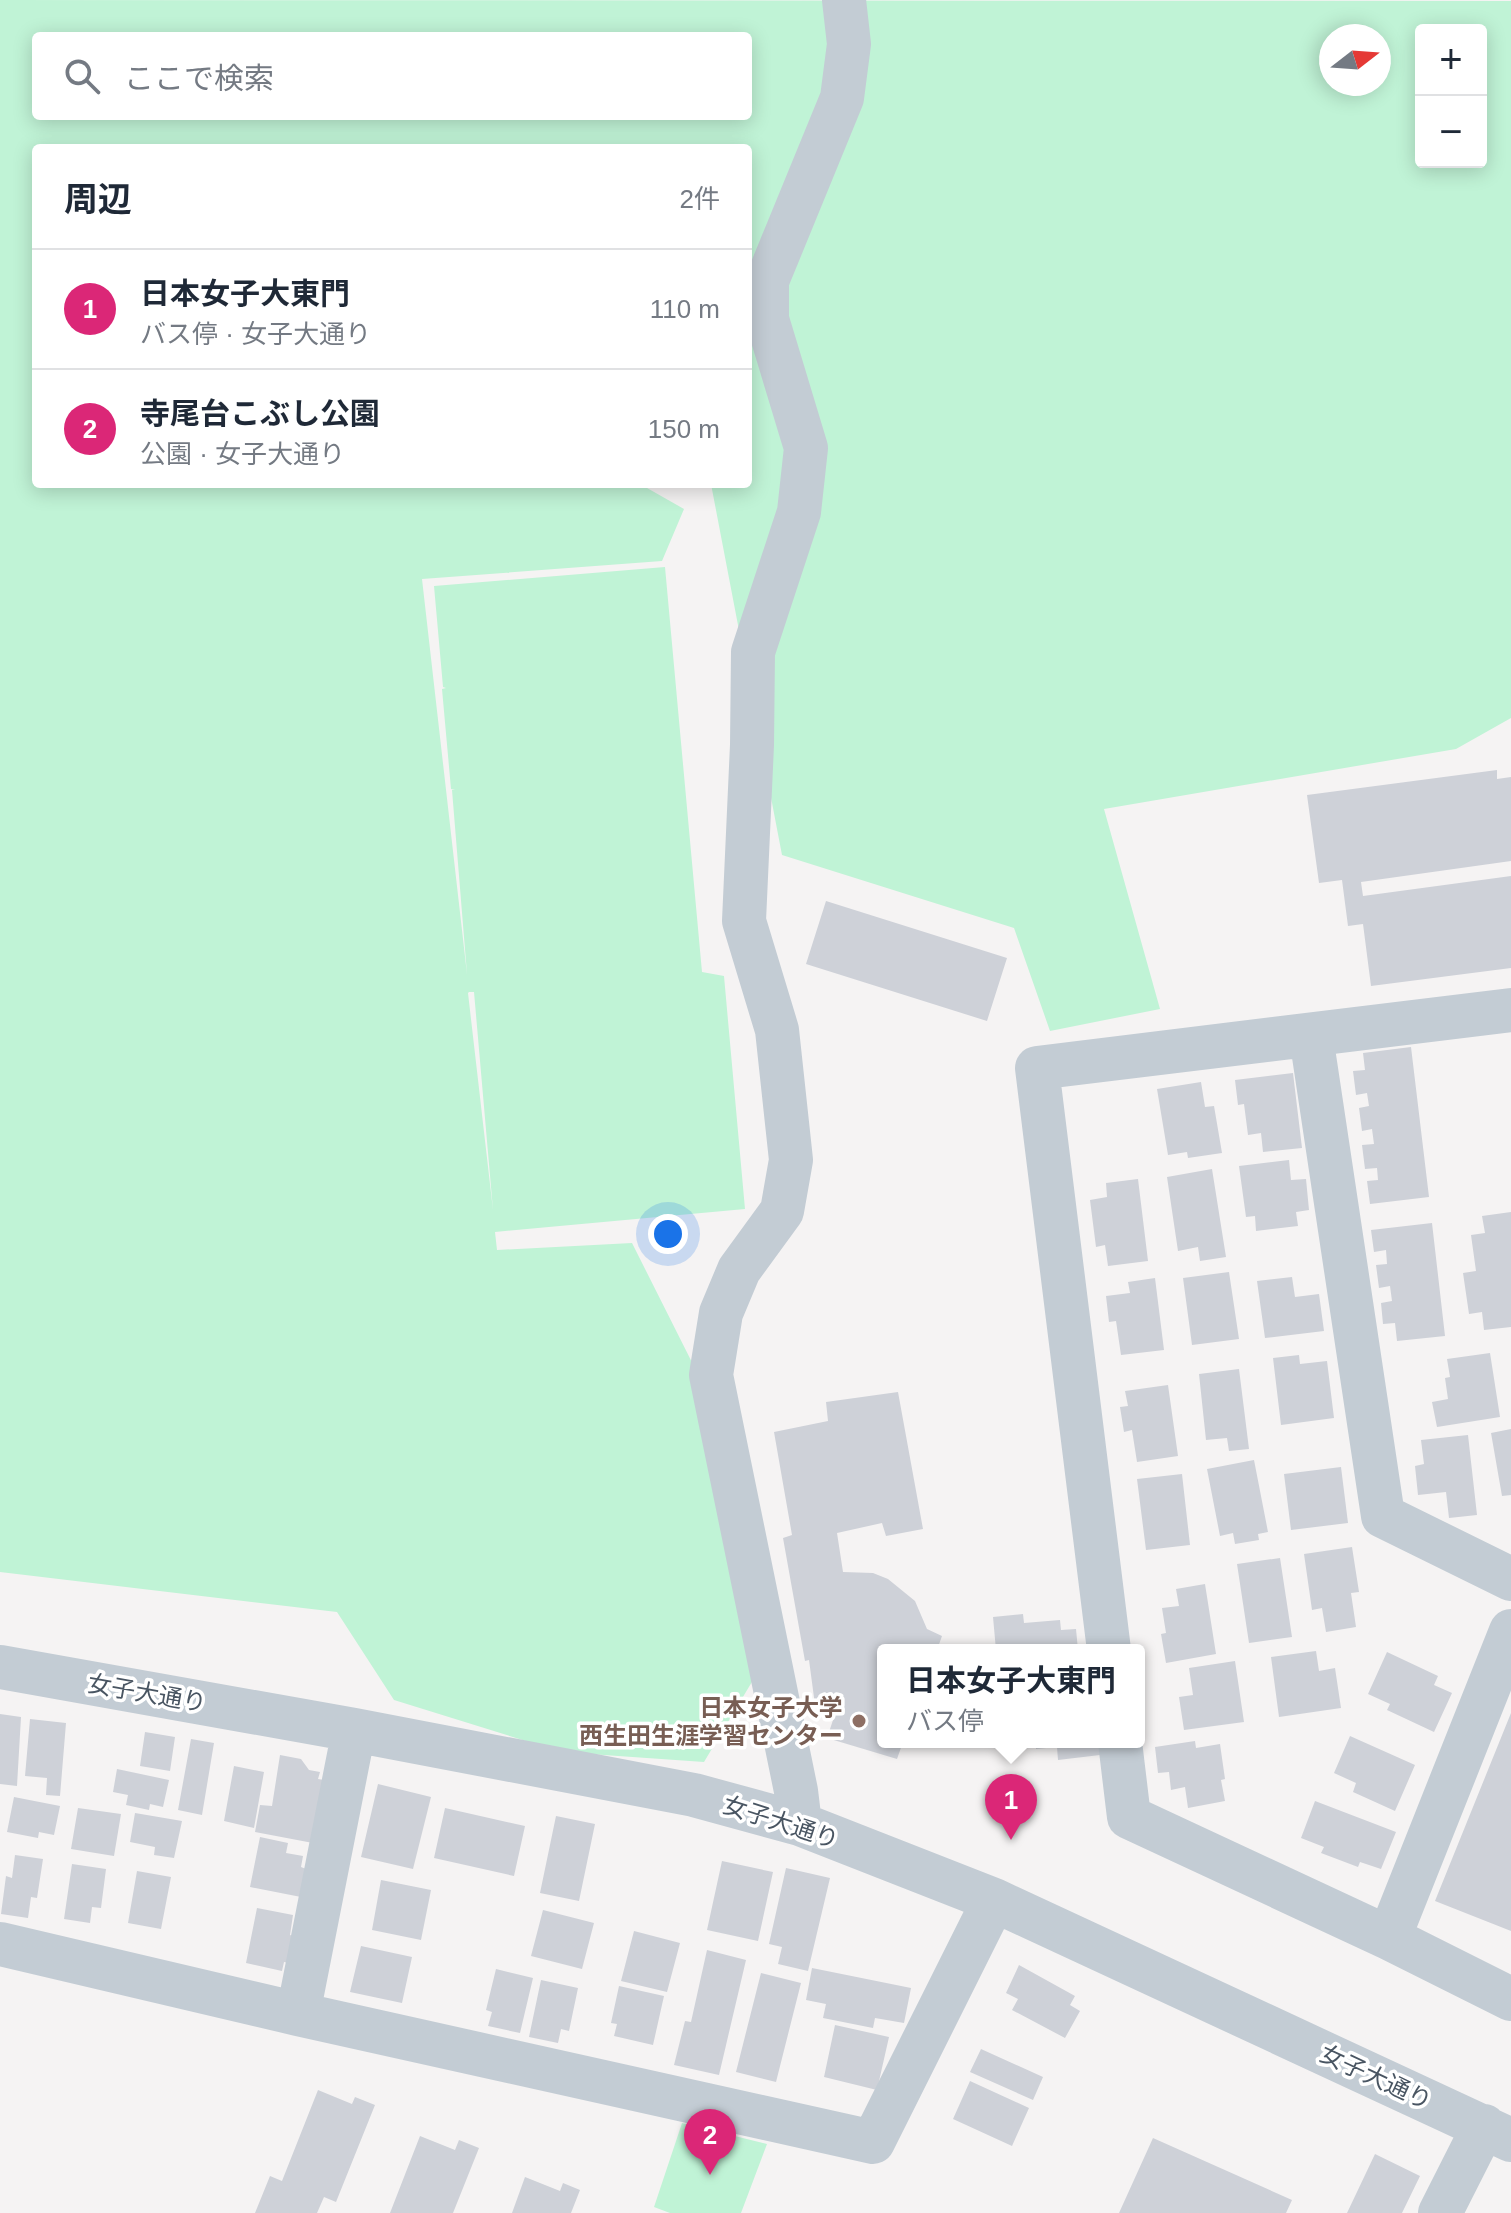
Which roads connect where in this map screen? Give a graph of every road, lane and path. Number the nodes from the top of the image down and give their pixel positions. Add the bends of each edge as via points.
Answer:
1 (844, 0) edge
2 (1511, 1010) edge
3 (1311, 1036) junction
4 (1511, 1579) edge
5 (1511, 1631) edge
6 (1108, 1644) edge
7 (0, 1667) edge
8 (354, 1730) junction
9 (1121, 1748) edge
10 (800, 1824) junction
11 (994, 1900) junction
12 (1389, 1938) junction
13 (0, 1944) edge
14 (1511, 1999) edge
15 (298, 2014) junction
16 (1498, 2133) edge
17 (1440, 2213) edge

1 - 10 street via 849,44 842,98 767,281 767,319 806,448 799,512 753,652 744,921 777,1030 791,1160 782,1211 739,1270 721,1313 711,1375
2 - 3 street
3 - 4 street via 1383,1516
3 - 6 street via 1037,1068
5 - 12 street
7 - 8 street, 女子大通り
8 - 10 street, 女子大通り via 694,1795
8 - 15 street
9 - 12 street via 1129,1817
10 - 11 street, 女子大通り
11 - 15 street via 873,2142
11 - 16 street, 女子大通り
12 - 14 street
13 - 15 street
16 - 17 street

